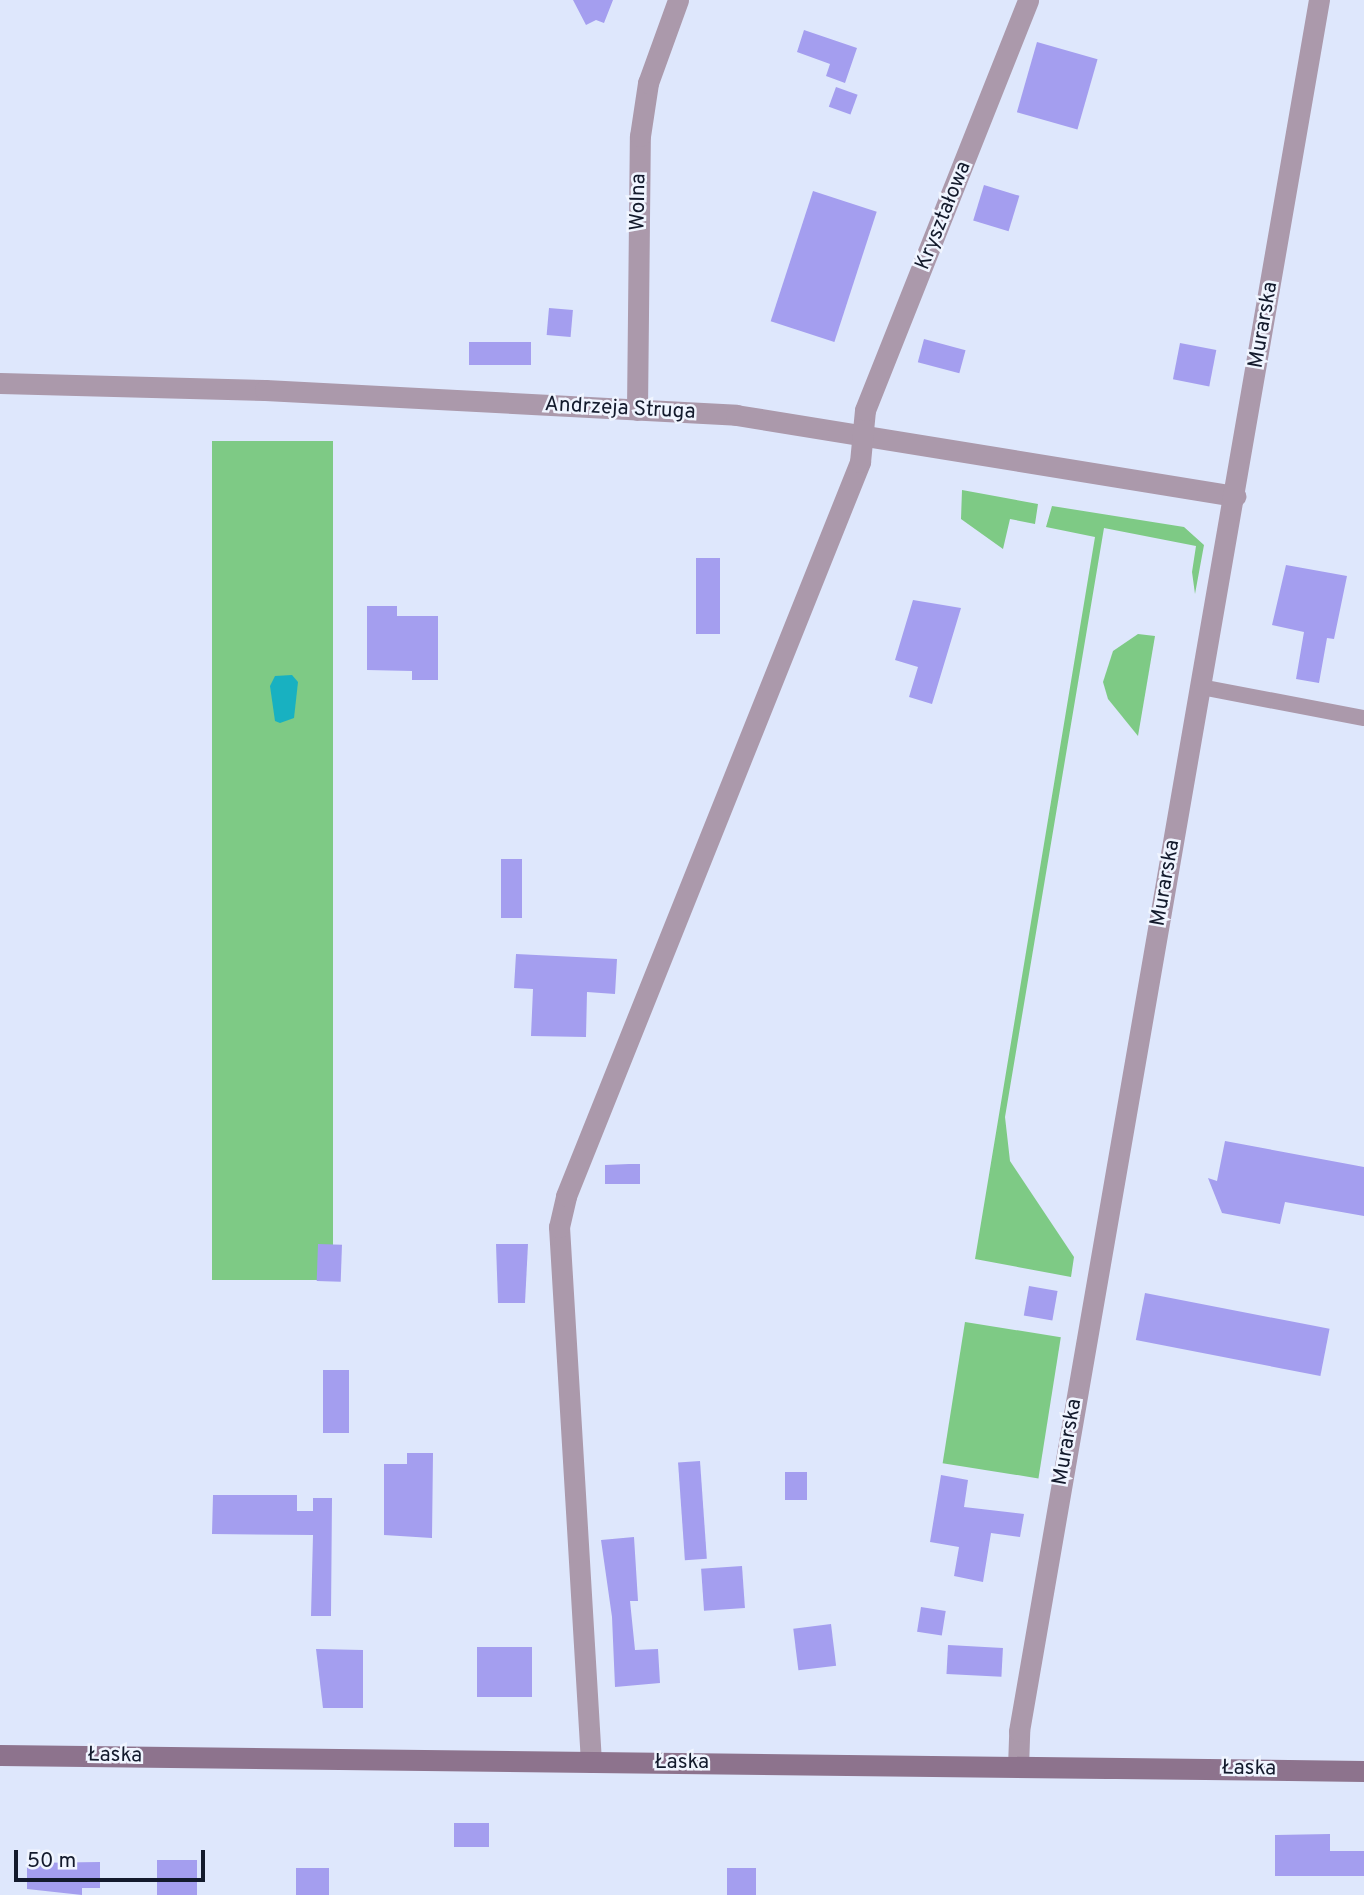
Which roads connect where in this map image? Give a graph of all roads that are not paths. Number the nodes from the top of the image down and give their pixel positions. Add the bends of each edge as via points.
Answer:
1 (678, 0) edge
2 (1028, 0) edge
3 (1319, 0) edge
4 (0, 383) edge
5 (637, 410) junction
6 (863, 433) junction
7 (1235, 496) junction
8 (1201, 687) junction
9 (1364, 718) edge
10 (0, 1755) edge
11 (591, 1762) junction
12 (1018, 1767) junction
13 (1364, 1771) edge

1 - 5 street, Wolna via 648,83 640,136
2 - 6 street, Kryształowa via 865,410
3 - 7 street, Murarska
4 - 5 street, Andrzeja Struga via 265,390
5 - 6 street, Andrzeja Struga via 736,415
6 - 7 street, Andrzeja Struga
6 - 11 street, Kryształowa via 860,462 566,1196 559,1227
7 - 8 street, Murarska
8 - 9 lane
8 - 12 street, Murarska via 1028,1677
10 - 11 main road, Łaska
11 - 12 main road, Łaska
12 - 13 main road, Łaska

